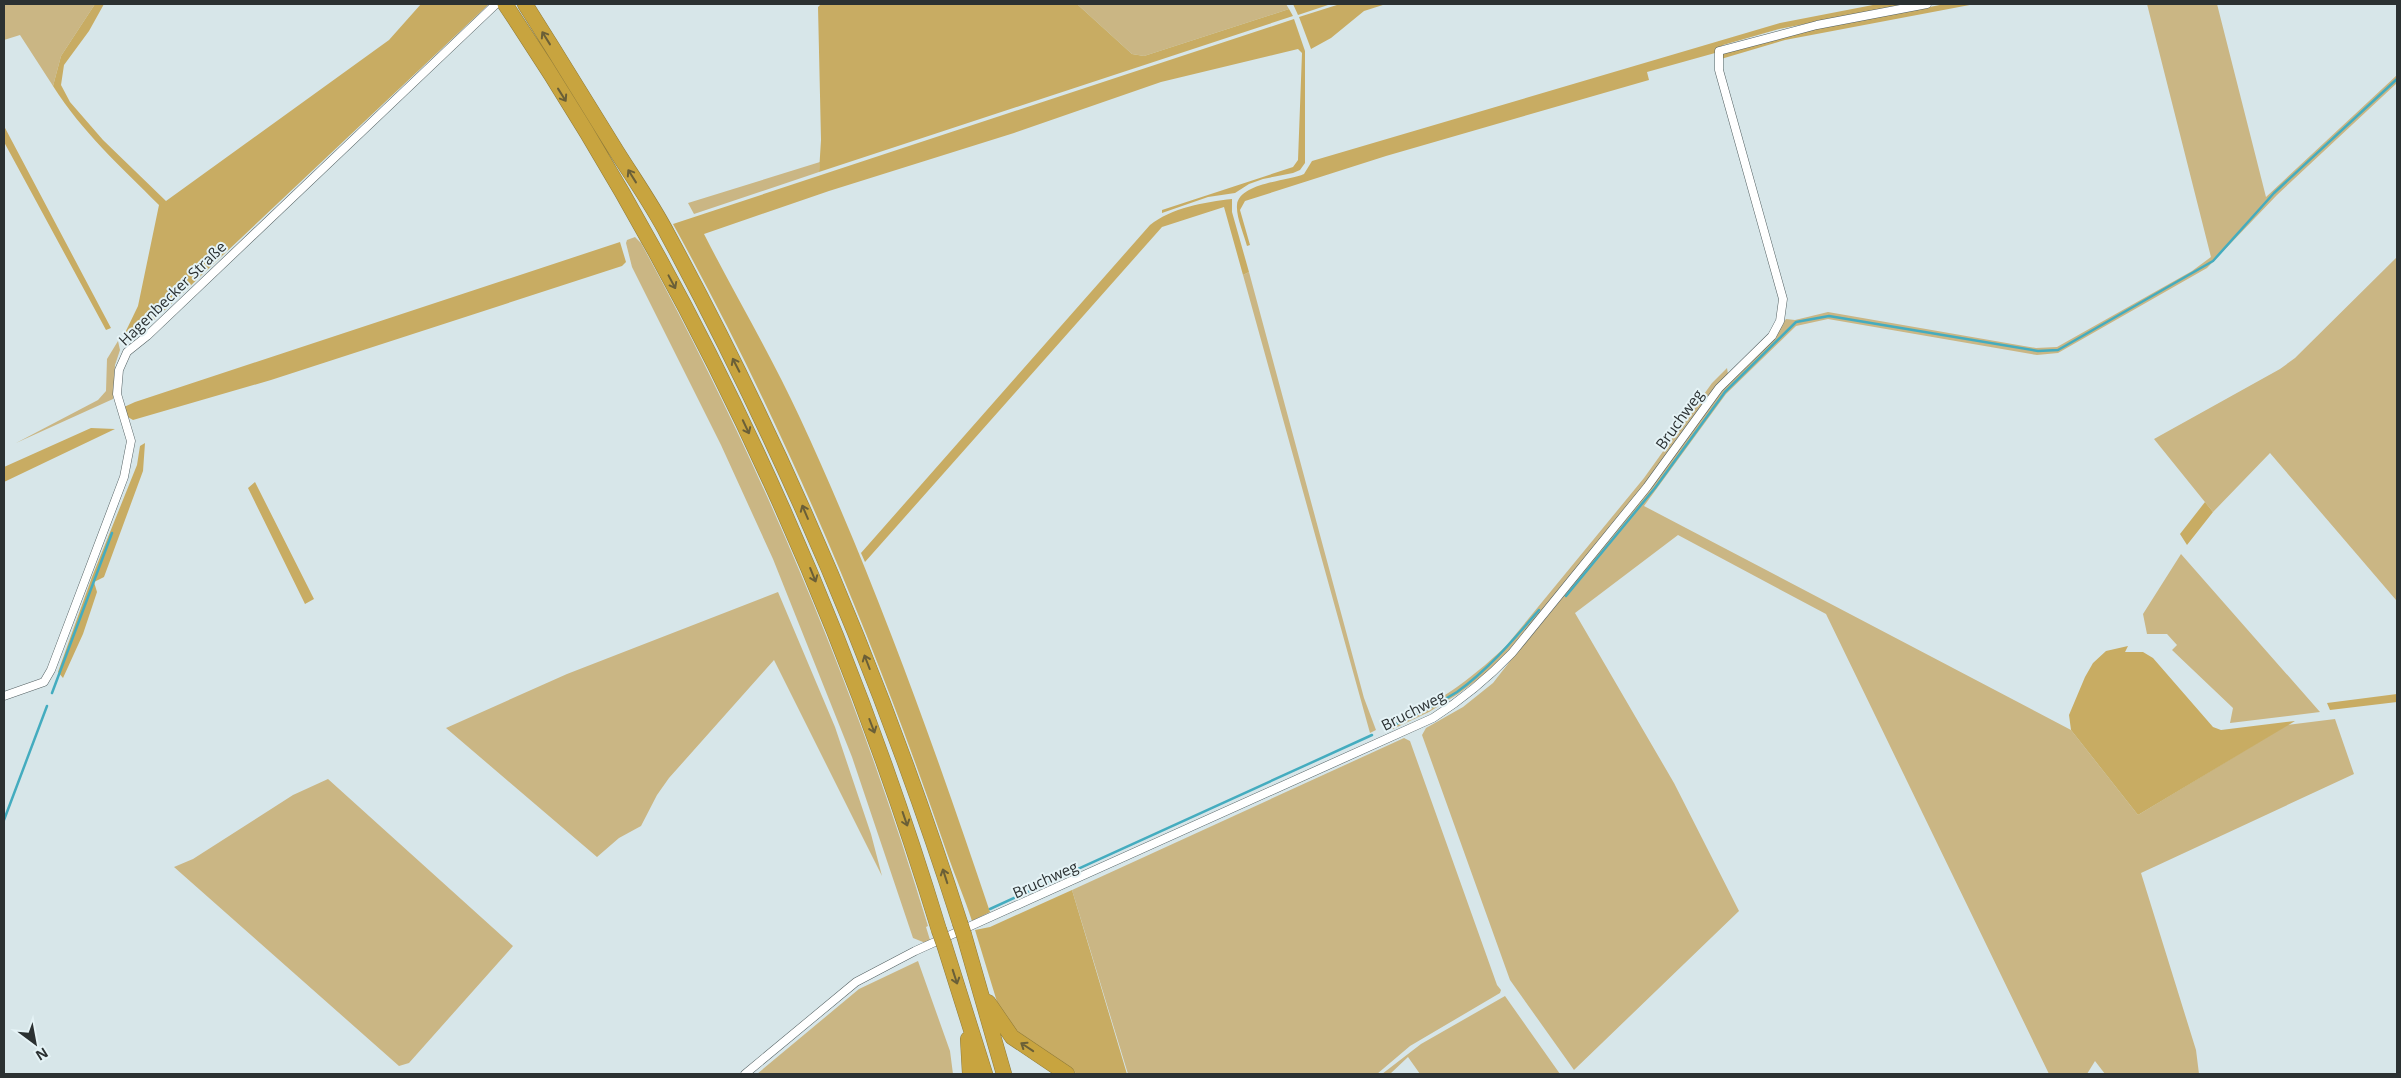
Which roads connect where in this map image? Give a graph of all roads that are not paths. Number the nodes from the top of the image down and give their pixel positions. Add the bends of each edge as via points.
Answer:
1 (525, 4) edge
2 (1927, 4) edge
3 (503, 6) edge
4 (4, 696) edge
5 (980, 989) junction
6 (965, 1010) junction
7 (745, 1074) edge
8 (970, 1074) edge
9 (985, 1074) edge
10 (1004, 1074) edge
11 (1067, 1074) edge

5 -> 1 highway via 926,815 819,544 739,371 667,233
2 - 7 street, Bruchweg via 1817,25 1719,50 1719,70 1783,299 1780,320 1772,336 1719,388 1647,487 1494,671 1460,701 1433,718 915,951 856,982
3 - 4 street, Hagenbecker Straße via 127,352 117,382 117,394 131,441 124,477 51,670 44,682
3 -> 6 highway via 650,239 726,386 805,556 876,737
5 - 10 highway
11 -> 5 highway via 1012,1037
6 - 8 highway
6 - 9 highway

